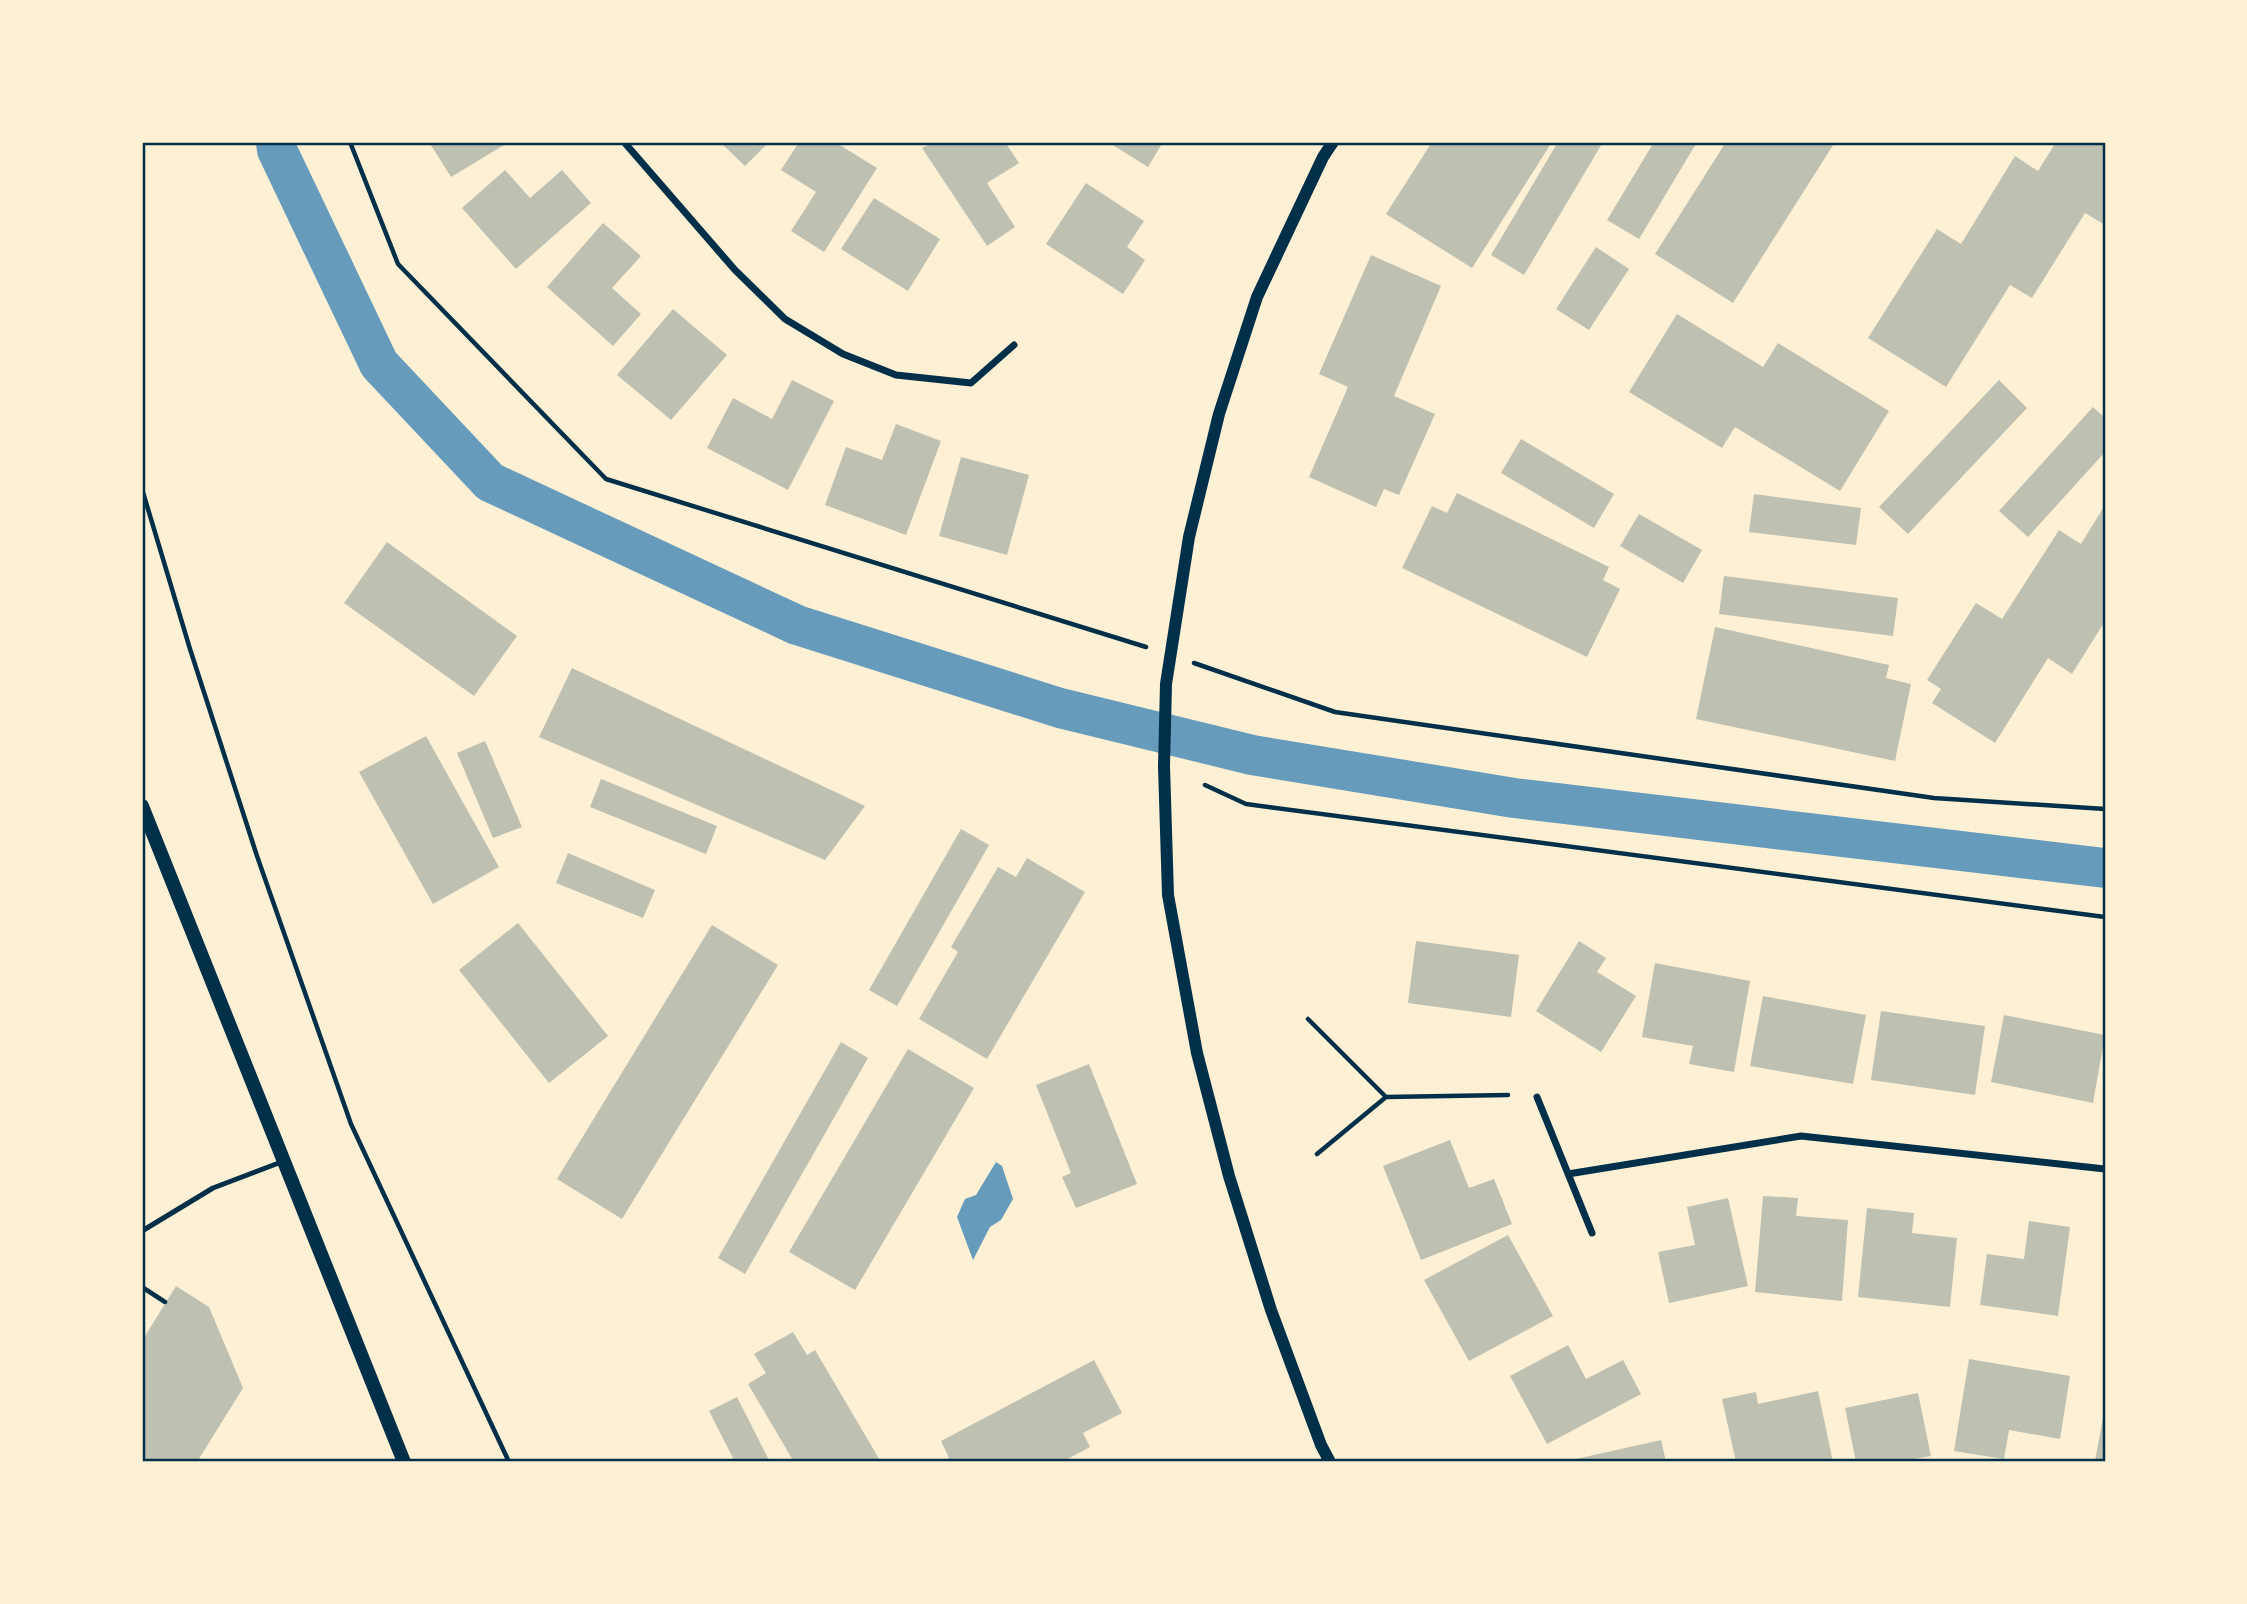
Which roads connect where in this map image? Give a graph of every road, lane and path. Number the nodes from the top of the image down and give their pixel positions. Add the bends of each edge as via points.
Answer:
1 (624, 142) edge
2 (1333, 142) edge
3 (1014, 345) dead end
4 (142, 489) edge
5 (1205, 785) dead end
6 (142, 806) edge
7 (2105, 917) edge
8 (1308, 1019) dead end
9 (1508, 1095) dead end
10 (1386, 1097) junction
11 (1537, 1097) dead end
12 (1317, 1154) dead end
13 (284, 1161) junction
14 (2105, 1169) edge
15 (1568, 1174) junction
16 (142, 1231) edge
17 (1592, 1233) dead end
18 (142, 1287) edge
19 (165, 1301) dead end
20 (404, 1462) edge
21 (509, 1462) edge
22 (1330, 1462) edge

1 - 3 street via 735,270 785,319 843,354 896,375 971,383
2 - 22 street via 1257,297 1219,414 1189,537 1166,684 1164,766 1168,895 1198,1052 1270,1310
4 - 21 path via 257,856 351,1124
5 - 7 path via 1246,804
6 - 13 main road
8 - 10 path
9 - 10 path
10 - 12 path
11 - 15 street
13 - 16 lane via 213,1188
13 - 20 main road
14 - 15 street via 1801,1136
15 - 17 street
18 - 19 path

